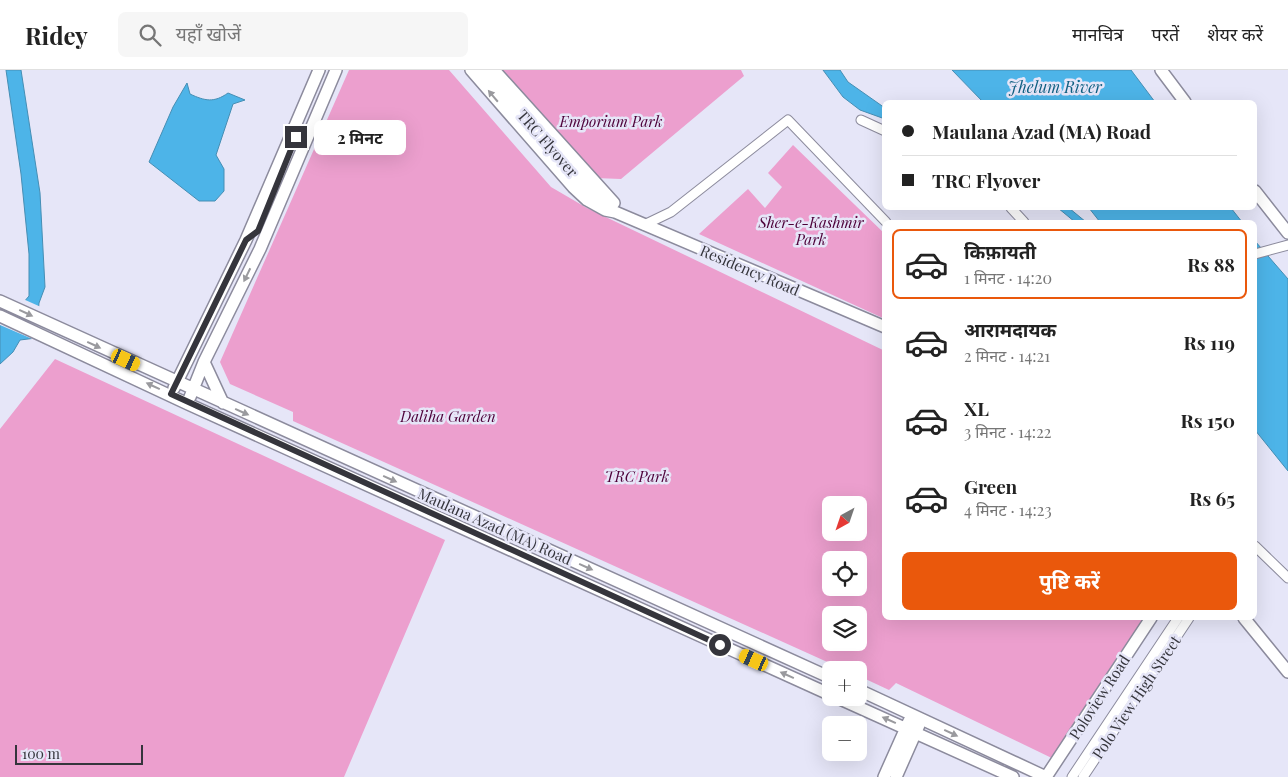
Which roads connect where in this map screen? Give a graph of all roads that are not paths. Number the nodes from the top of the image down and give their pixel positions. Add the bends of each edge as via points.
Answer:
1 (318, 70) edge
2 (326, 70) edge
3 (336, 70) edge
4 (471, 70) edge
5 (484, 70) edge
6 (494, 70) edge
7 (1161, 70) edge
8 (1184, 100) edge
9 (861, 120) dead end
10 (882, 130) edge
11 (1257, 194) edge
12 (1013, 210) edge
13 (615, 212) junction
14 (884, 220) edge
15 (1022, 220) edge
16 (644, 225) junction
17 (260, 226) junction
18 (1288, 233) edge
19 (246, 240) junction
20 (1288, 245) edge
21 (261, 246) junction
22 (1257, 253) edge
23 (0, 301) edge
24 (0, 316) edge
25 (882, 325) edge
26 (204, 362) junction
27 (176, 382) junction
28 (192, 390) junction
29 (171, 394) junction
30 (223, 403) junction
31 (188, 404) junction
32 (1257, 548) edge
33 (1288, 578) edge
34 (1150, 620) edge
35 (1177, 620) edge
36 (1188, 620) edge
37 (1246, 620) edge
38 (1288, 672) edge
39 (822, 674) edge
40 (822, 691) edge
41 (867, 694) edge
42 (856, 706) edge
43 (917, 717) junction
44 (911, 730) junction
45 (884, 777) edge
46 (896, 777) edge
47 (1013, 777) edge
48 (1046, 777) edge
49 (1072, 777) edge
50 (1083, 777) edge

1 - 19 main road
2 - 17 main road
3 - 21 main road
13 -> 4 main road, Residency Road via 587,200 573,187
5 - 13 main road, TRC Flyover via 586,186
6 - 13 main road via 616,204
7 - 8 main road
9 - 10 street
11 - 18 main road
12 - 15 street
13 - 16 main road, Residency Road
14 - 16 street via 788,120 671,212
16 - 25 main road, Residency Road
17 - 19 main road
17 - 21 main road
19 - 27 main road
20 - 22 street
21 -> 26 main road
23 -> 27 main road, Maulana Azad (MA) Road
29 -> 24 main road, Maulana Azad (MA) Road
26 - 28 main road
26 - 30 main road
27 - 28 main road, Maulana Azad (MA) Road
27 - 29 main road
28 - 30 main road, Maulana Azad (MA) Road
28 - 31 main road
29 - 31 main road, Maulana Azad (MA) Road
30 -> 39 main road, Maulana Azad (MA) Road
40 -> 31 main road, Maulana Azad (MA) Road
32 - 33 street
34 - 48 main road, Poloview Road
35 - 49 street
36 - 50 street, Polo View High Street
37 - 38 main road
41 - 43 main road
44 -> 42 main road
43 - 44 main road
43 -> 48 main road
44 - 45 main road
44 - 46 main road
44 - 47 main road

